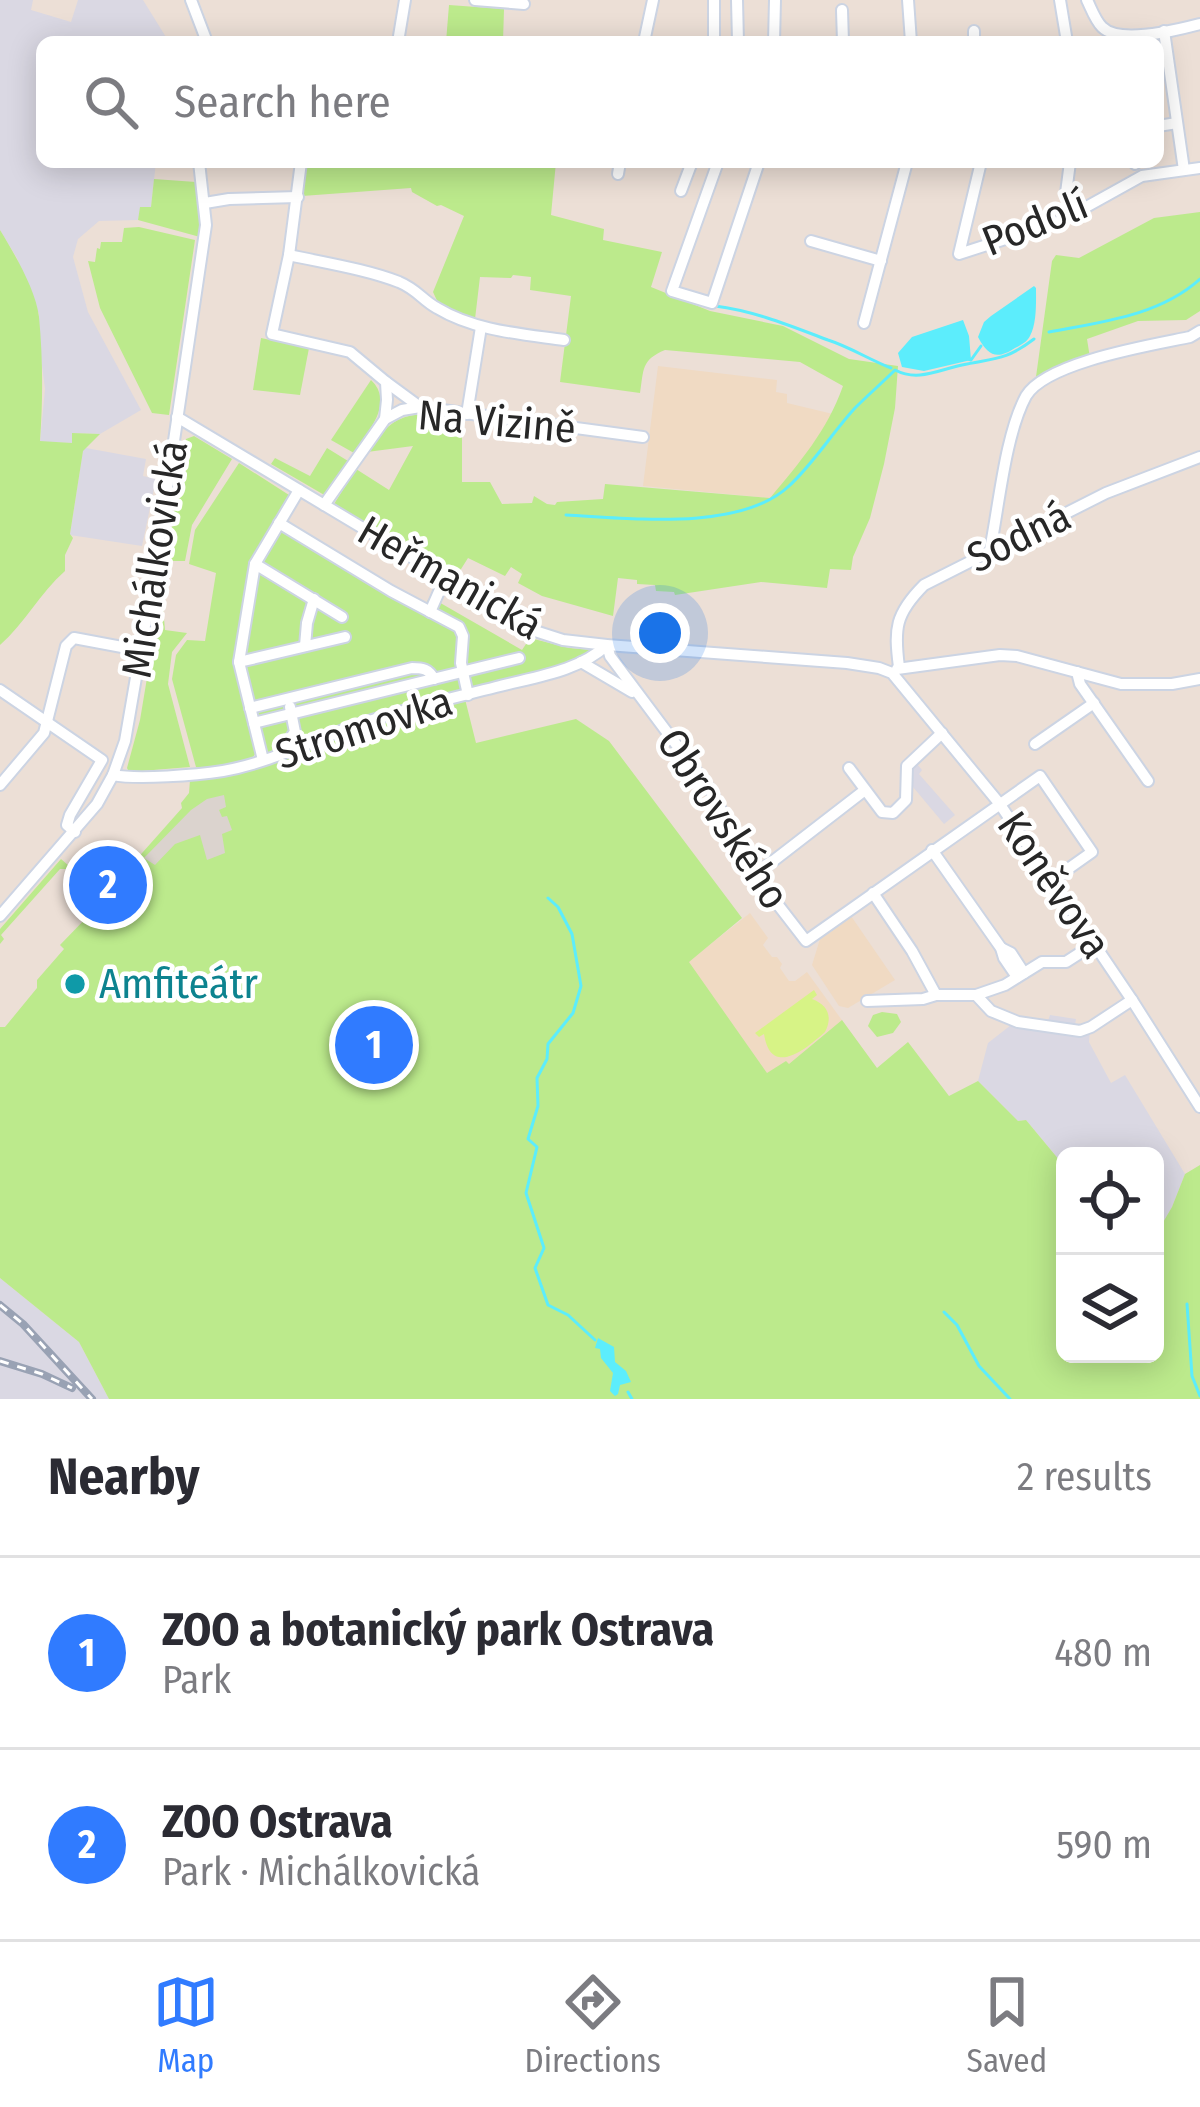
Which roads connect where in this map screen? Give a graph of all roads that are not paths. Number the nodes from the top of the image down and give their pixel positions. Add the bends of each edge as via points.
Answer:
1 (191, 0) edge
2 (405, 0) edge
3 (475, 0) edge
4 (653, 0) edge
5 (714, 0) edge
6 (737, 0) edge
7 (775, 0) edge
8 (908, 0) edge
9 (1088, 2) edge
10 (524, 4) dead end
11 (1061, 4) edge
12 (842, 10) dead end
13 (1200, 24) edge
14 (1164, 31) junction
15 (205, 36) edge
16 (399, 36) edge
17 (645, 36) edge
18 (714, 36) edge
19 (738, 36) edge
20 (775, 36) edge
21 (843, 36) edge
22 (910, 36) edge
23 (1066, 36) edge
24 (1177, 123) junction
25 (1164, 125) edge
26 (200, 168) edge
27 (300, 168) edge
28 (690, 168) edge
29 (716, 168) edge
30 (757, 168) edge
31 (905, 168) edge
32 (980, 168) edge
33 (1069, 168) edge
34 (1200, 168) edge
35 (1184, 170) junction
36 (681, 191) dead end
37 (1066, 193) dead end
38 (298, 197) junction
39 (206, 202) junction
40 (811, 241) dead end
41 (289, 255) junction
42 (881, 261) junction
43 (864, 323) dead end
44 (482, 327) junction
45 (1200, 331) edge
46 (564, 340) dead end
47 (386, 382) junction
48 (420, 406) junction
49 (467, 414) junction
50 (177, 417) junction
51 (385, 419) junction
52 (643, 437) dead end
53 (1197, 458) edge
54 (1200, 475) edge
55 (299, 490) junction
56 (324, 505) junction
57 (279, 524) junction
58 (990, 550) junction
59 (255, 564) junction
60 (446, 578) junction
61 (314, 599) junction
62 (430, 612) junction
63 (342, 616) dead end
64 (345, 637) dead end
65 (607, 645) junction
66 (122, 646) dead end
67 (304, 646) junction
68 (519, 658) dead end
69 (239, 662) junction
70 (581, 662) junction
71 (493, 664) junction
72 (896, 670) junction
73 (463, 672) junction
74 (1077, 672) junction
75 (434, 679) junction
76 (1200, 679) edge
77 (498, 686) junction
78 (0, 690) edge
79 (468, 695) junction
80 (640, 696) junction
81 (288, 698) junction
82 (1094, 703) junction
83 (250, 708) junction
84 (292, 713) junction
85 (48, 722) junction
86 (254, 723) junction
87 (942, 733) junction
88 (1035, 744) dead end
89 (277, 756) junction
90 (263, 760) junction
91 (849, 768) dead end
92 (113, 775) junction
93 (1148, 781) dead end
94 (0, 785) edge
95 (866, 790) junction
96 (999, 803) junction
97 (75, 832) junction
98 (932, 850) junction
99 (755, 875) junction
100 (1051, 880) junction
101 (0, 892) edge
102 (873, 893) junction
103 (12, 902) junction
104 (0, 916) edge
105 (1094, 944) junction
106 (1021, 975) junction
107 (936, 995) junction
108 (976, 995) junction
109 (1132, 1000) junction
110 (866, 1001) dead end
111 (1200, 1107) edge

1 - 15 street
2 - 16 street
3 - 10 street
4 - 17 street
5 - 18 street
6 - 19 street
7 - 20 street
8 - 22 street
9 - 11 street
9 - 14 street via 1107,32
11 - 23 street
12 - 21 street
13 - 14 street
14 - 24 street
24 - 25 street
24 - 35 street
26 - 39 street, Michálkovická
27 - 38 street
28 - 36 street
29 - 30 street via 672,291 712,303
31 - 42 street
32 - 35 street, Podolí via 959,254 1061,221 1142,176
33 - 37 street
34 - 35 street, Podolí
38 - 39 street
38 - 41 street
39 - 50 street, Michálkovická
40 - 42 street
41 - 44 street via 396,281
41 - 47 street via 272,334 350,352
42 - 43 street
44 - 46 street
44 - 49 street
45 - 58 street via 1091,359 1027,394
47 - 48 street
47 - 51 street
48 - 49 street, Na Vizině
48 - 51 street, Na Vizině
49 - 52 street, Na Vizině
50 - 55 street, Heřmanická
50 - 92 street, Michálkovická via 132,708
51 - 56 street, Na Vizině
53 - 54 street
53 - 58 street, Sodná
55 - 56 street, Heřmanická
55 - 57 street
56 - 60 street, Heřmanická
57 - 59 street
57 - 62 street
58 - 72 street, Sodná via 910,599 895,634
59 - 61 street
59 - 69 street
60 - 62 street
60 - 65 street, Heřmanická via 536,631
61 - 63 street
61 - 67 street
62 - 73 street via 462,630
64 - 67 street
65 - 70 street, Stromovka
65 - 72 street, Heřmanická
65 - 80 street, Obrovského
66 - 85 street via 74,638 66,646
67 - 69 street
68 - 71 street
69 - 83 street
70 - 77 street, Stromovka
70 - 80 street, Obrovského
71 - 73 street
71 - 77 street
72 - 74 street, Heřmanická via 1000,655
72 - 87 street, Koněvova
73 - 75 street
73 - 79 street
74 - 76 street, Heřmanická via 1144,686
74 - 82 street
75 - 81 street via 412,668
75 - 84 street
77 - 79 street, Stromovka
78 - 85 street
79 - 89 street, Stromovka
80 - 99 street, Obrovského via 711,791
81 - 83 street
81 - 84 street
82 - 88 street
82 - 93 street
83 - 86 street
84 - 86 street
84 - 89 street via 295,732
85 - 94 street
85 - 97 street via 102,760 70,815
86 - 90 street
87 - 95 street via 907,766 907,796 893,813 882,812
87 - 96 street, Koněvova
89 - 90 street, Stromovka
90 - 92 street, Stromovka via 222,771
91 - 95 street
92 - 97 street, Michálkovická
95 - 99 street
96 - 98 street
96 - 100 street, Koněvova
96 - 100 street via 1040,776 1048,786 1092,852
97 - 103 street, Michálkovická
98 - 102 street
98 - 106 street
99 - 102 street, Obrovského via 806,941
100 - 105 street, Koněvova
101 - 103 street
102 - 107 street
103 - 104 street, Michálkovická
105 - 106 street
105 - 109 street, Koněvova
106 - 108 street
107 - 108 street
107 - 110 street
108 - 109 street via 1018,1022 1080,1031
109 - 111 street, Koněvova

